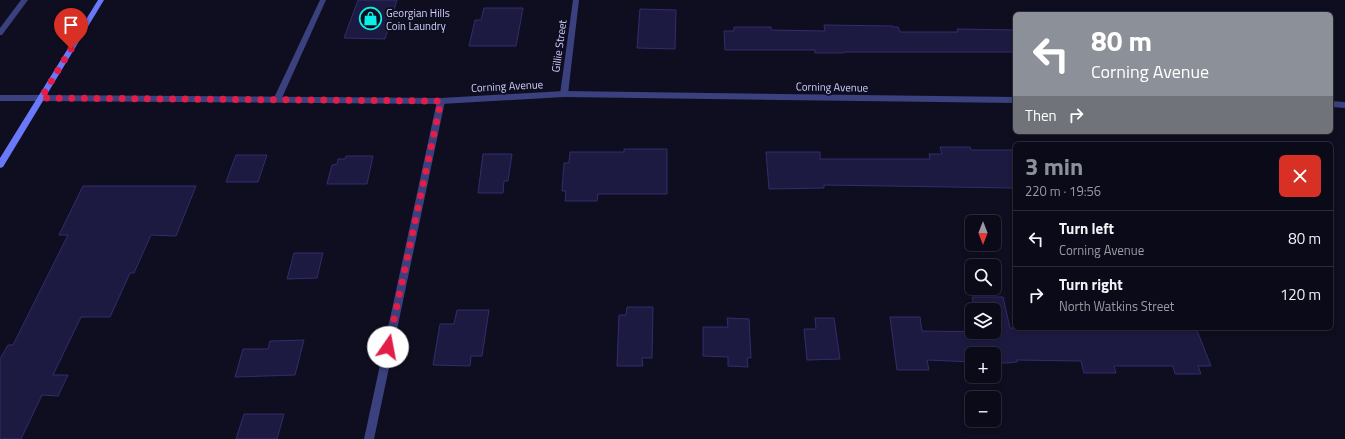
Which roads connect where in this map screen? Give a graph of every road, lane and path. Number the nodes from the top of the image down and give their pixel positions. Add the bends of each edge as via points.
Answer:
1 (25, 0) edge
2 (101, 0) edge
3 (323, 0) edge
4 (576, 0) edge
5 (0, 33) edge
6 (564, 94) junction
7 (0, 98) edge
8 (41, 98) junction
9 (278, 100) junction
10 (1013, 100) edge
11 (441, 101) junction
12 (1333, 104) edge
13 (1345, 105) edge
14 (0, 165) edge
15 (369, 439) edge

1 - 5 street
2 - 8 main road
3 - 9 street
4 - 6 street, Gillie Street
6 - 10 street, Corning Avenue
6 - 11 street, Corning Avenue
7 - 8 street, Corning Avenue
8 - 9 street, Corning Avenue
8 - 14 main road
9 - 11 street, Corning Avenue
11 - 15 street
12 - 13 street

